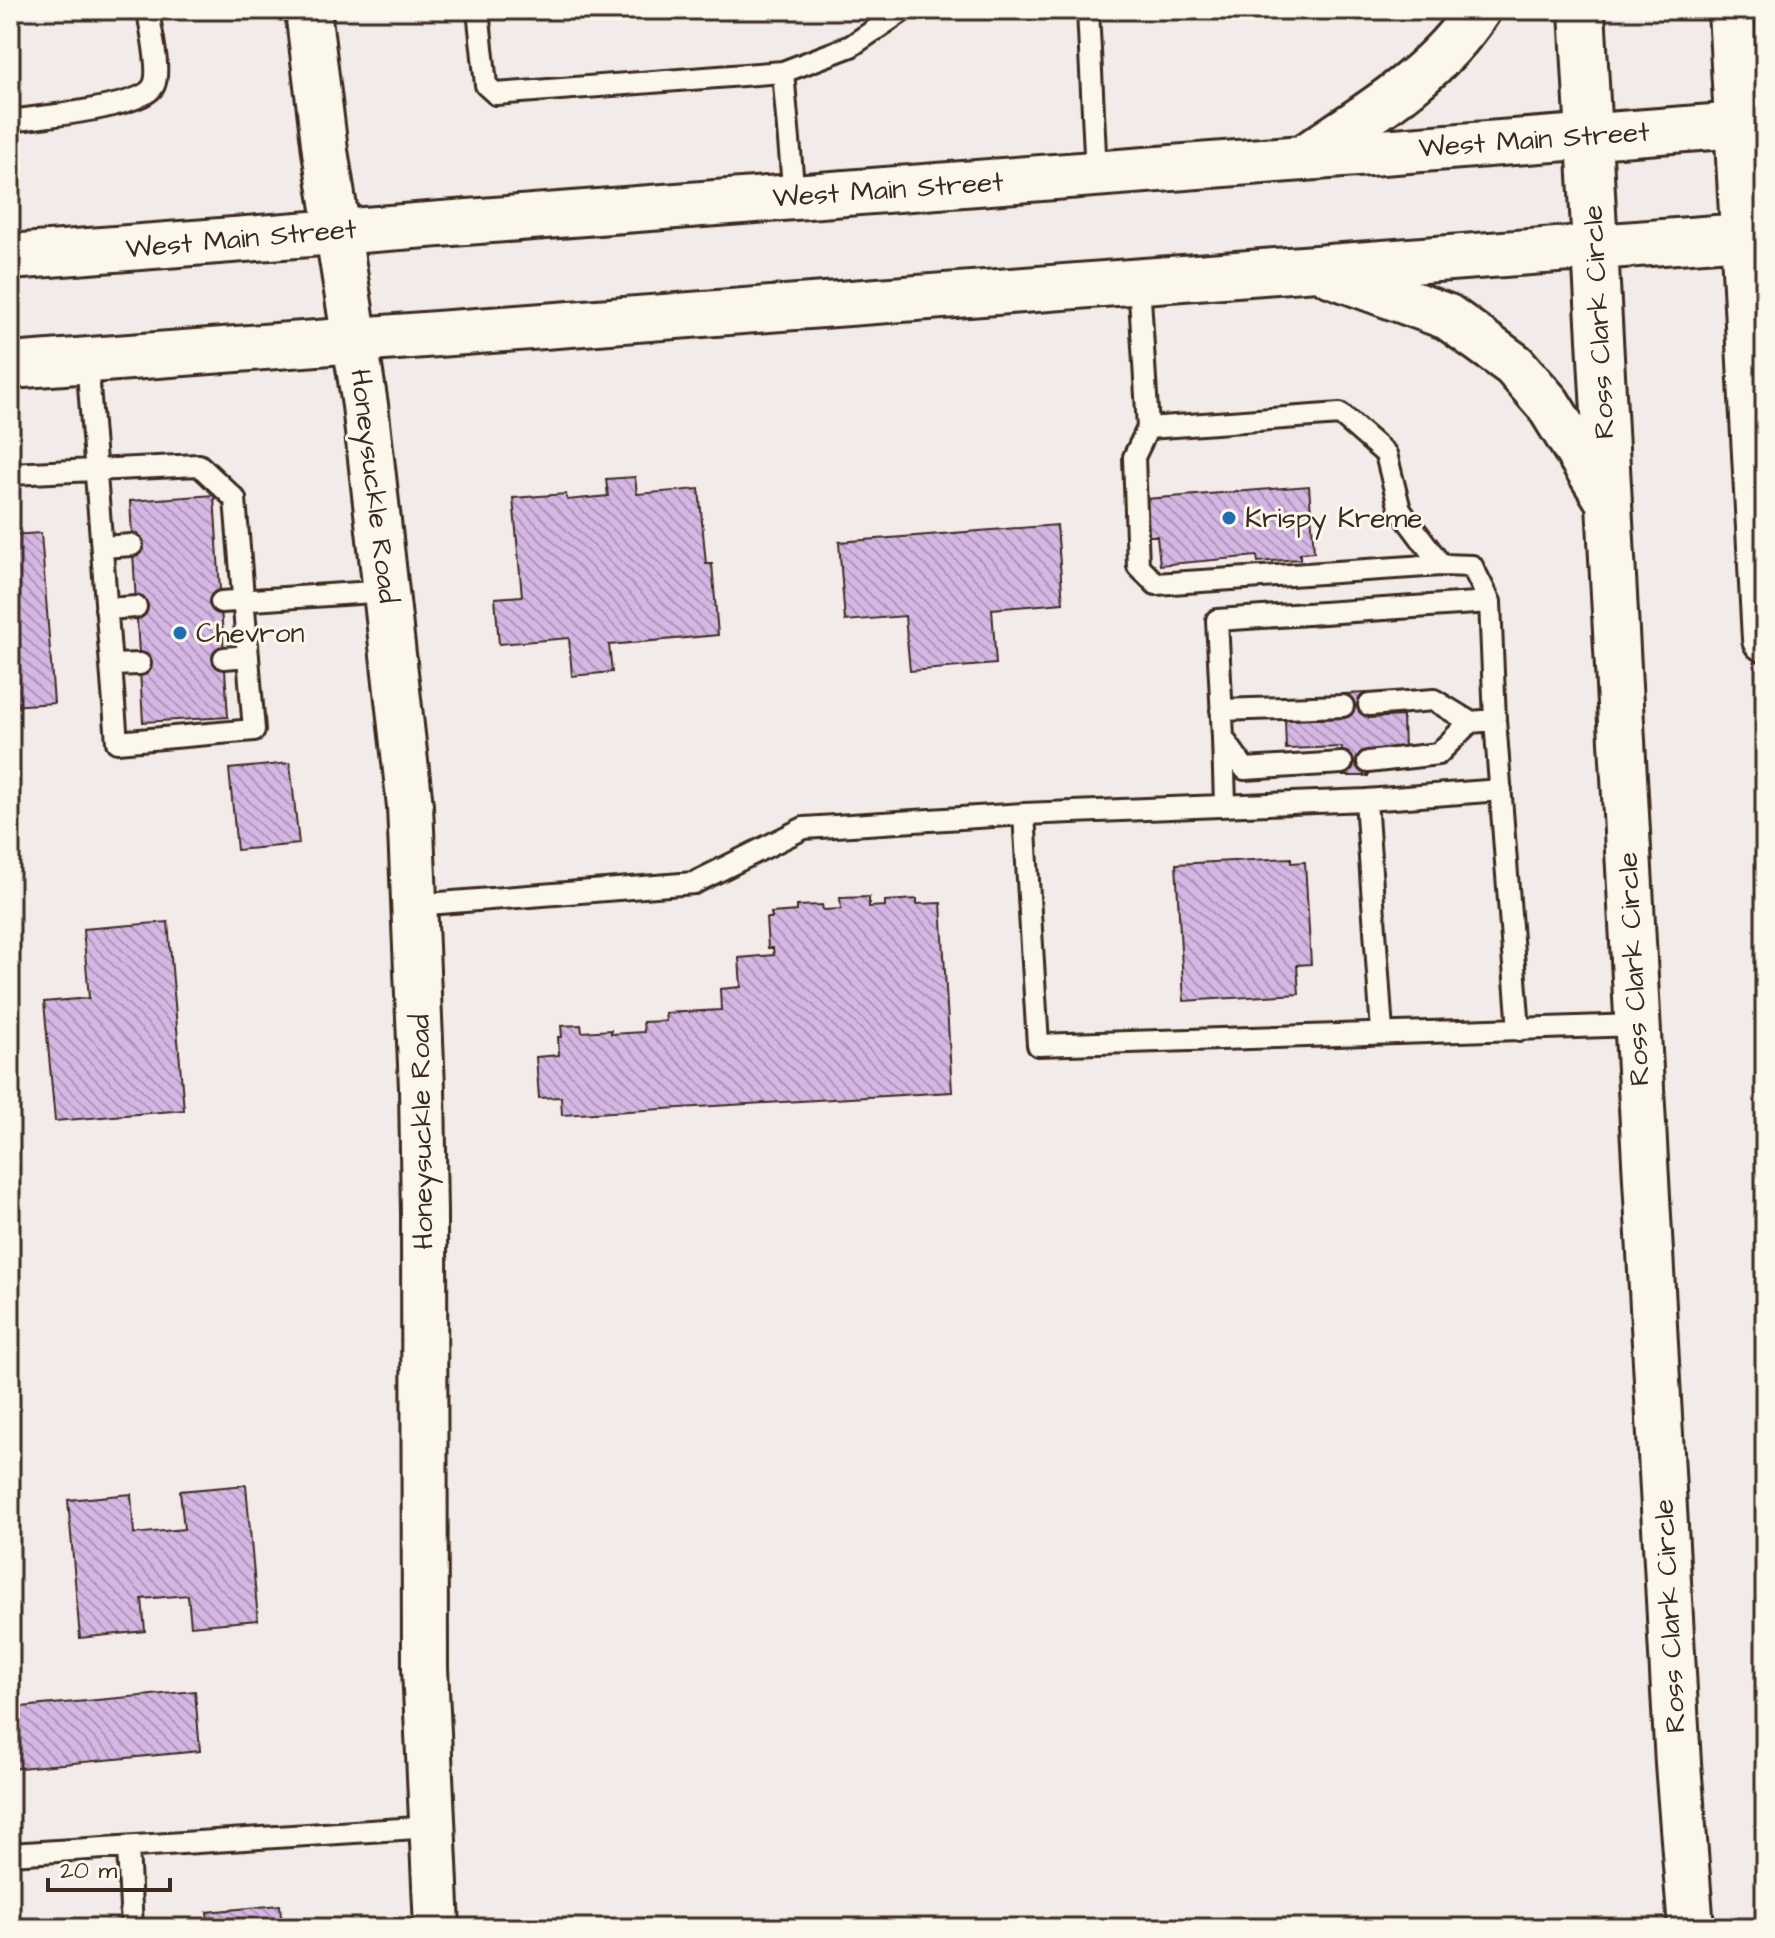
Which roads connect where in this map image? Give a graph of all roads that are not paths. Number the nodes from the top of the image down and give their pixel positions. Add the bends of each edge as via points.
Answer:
1 (148, 10) edge
2 (308, 10) edge
3 (478, 10) edge
4 (904, 10) edge
5 (1088, 10) edge
6 (1242, 10) edge
7 (1257, 10) edge
8 (1478, 10) edge
9 (1582, 10) edge
10 (1731, 10) edge
11 (783, 72) junction
12 (10, 121) edge
13 (1751, 124) edge
14 (1589, 136) junction
15 (1303, 158) junction
16 (1096, 174) junction
17 (794, 197) junction
18 (338, 231) junction
19 (1754, 235) edge
20 (1594, 248) junction
21 (10, 257) edge
22 (1316, 269) junction
23 (1139, 282) junction
24 (355, 339) junction
25 (87, 360) junction
26 (10, 366) edge
27 (1148, 428) junction
28 (96, 470) junction
29 (10, 474) edge
30 (1761, 491) edge
31 (1608, 500) junction
32 (238, 538) junction
33 (217, 539) dead end
34 (132, 545) dead end
35 (102, 547) junction
36 (1441, 565) junction
37 (388, 591) junction
38 (243, 601) junction
39 (221, 602) dead end
40 (1490, 602) junction
41 (136, 607) dead end
42 (106, 609) junction
43 (1765, 639) edge
44 (248, 656) junction
45 (224, 658) dead end
46 (140, 664) dead end
47 (111, 665) junction
48 (1369, 705) dead end
49 (1343, 706) dead end
50 (1221, 710) junction
51 (1495, 720) junction
52 (1470, 722) junction
53 (1223, 738) junction
54 (1368, 762) dead end
55 (1342, 763) dead end
56 (1501, 790) junction
57 (1366, 800) junction
58 (1225, 804) junction
59 (1024, 814) junction
60 (415, 905) junction
61 (1637, 1025) junction
62 (1519, 1030) junction
63 (1382, 1032) junction
64 (432, 1827) junction
65 (128, 1847) junction
66 (10, 1854) edge
67 (132, 1928) edge
68 (437, 1928) edge
69 (1691, 1928) edge

1 - 12 lane via 157,75 144,96
2 - 18 main road, Honeysuckle Road
3 - 11 lane via 486,85 496,94
4 - 11 lane via 851,46
5 - 16 lane
6 - 7 lane
8 - 15 main road via 1460,37 1415,81
9 - 14 main road, Ross Clark Circle
10 - 13 main road
11 - 17 lane
13 - 14 main road, West Main Street
13 - 19 main road
14 - 15 main road, West Main Street
14 - 20 main road, Ross Clark Circle
15 - 16 main road, West Main Street
16 - 17 main road, West Main Street
17 - 18 main road, West Main Street
18 - 21 main road, West Main Street
18 - 24 main road, Honeysuckle Road
19 - 20 main road
19 - 30 main road
20 - 22 main road
20 - 31 main road, Ross Clark Circle
22 - 23 main road
22 - 31 main road via 1448,317 1514,365 1548,404
23 - 24 main road
23 - 27 lane
24 - 25 main road
24 - 37 main road, Honeysuckle Road
25 - 26 main road
25 - 28 lane
27 - 36 lane via 1340,414 1386,454 1400,510
27 - 36 lane via 1134,457 1138,566 1156,584
28 - 29 lane
28 - 32 lane via 199,465 235,499
28 - 35 lane
30 - 43 main road
31 - 61 main road, Ross Clark Circle
32 - 33 lane
32 - 38 lane
34 - 35 lane
35 - 42 lane
36 - 40 lane via 1472,566
37 - 38 lane
37 - 60 main road, Honeysuckle Road
38 - 39 lane
38 - 44 lane
40 - 50 lane via 1217,620
40 - 51 lane
41 - 42 lane
42 - 47 lane
44 - 45 lane
44 - 47 lane via 254,730 117,742
46 - 47 lane
48 - 52 lane via 1434,700
49 - 50 lane
50 - 53 lane
51 - 52 lane
51 - 56 lane
52 - 54 lane via 1438,754
53 - 55 lane via 1245,769
53 - 58 lane
56 - 57 lane
56 - 62 lane
57 - 58 lane
57 - 63 lane
58 - 59 lane
59 - 60 lane via 804,828 694,883
59 - 63 lane via 1038,1045
60 - 64 main road, Honeysuckle Road via 424,1183 425,1668
61 - 62 lane
61 - 69 main road, Ross Clark Circle
62 - 63 lane
64 - 65 lane
64 - 68 main road, Honeysuckle Road
65 - 66 lane
65 - 67 lane

